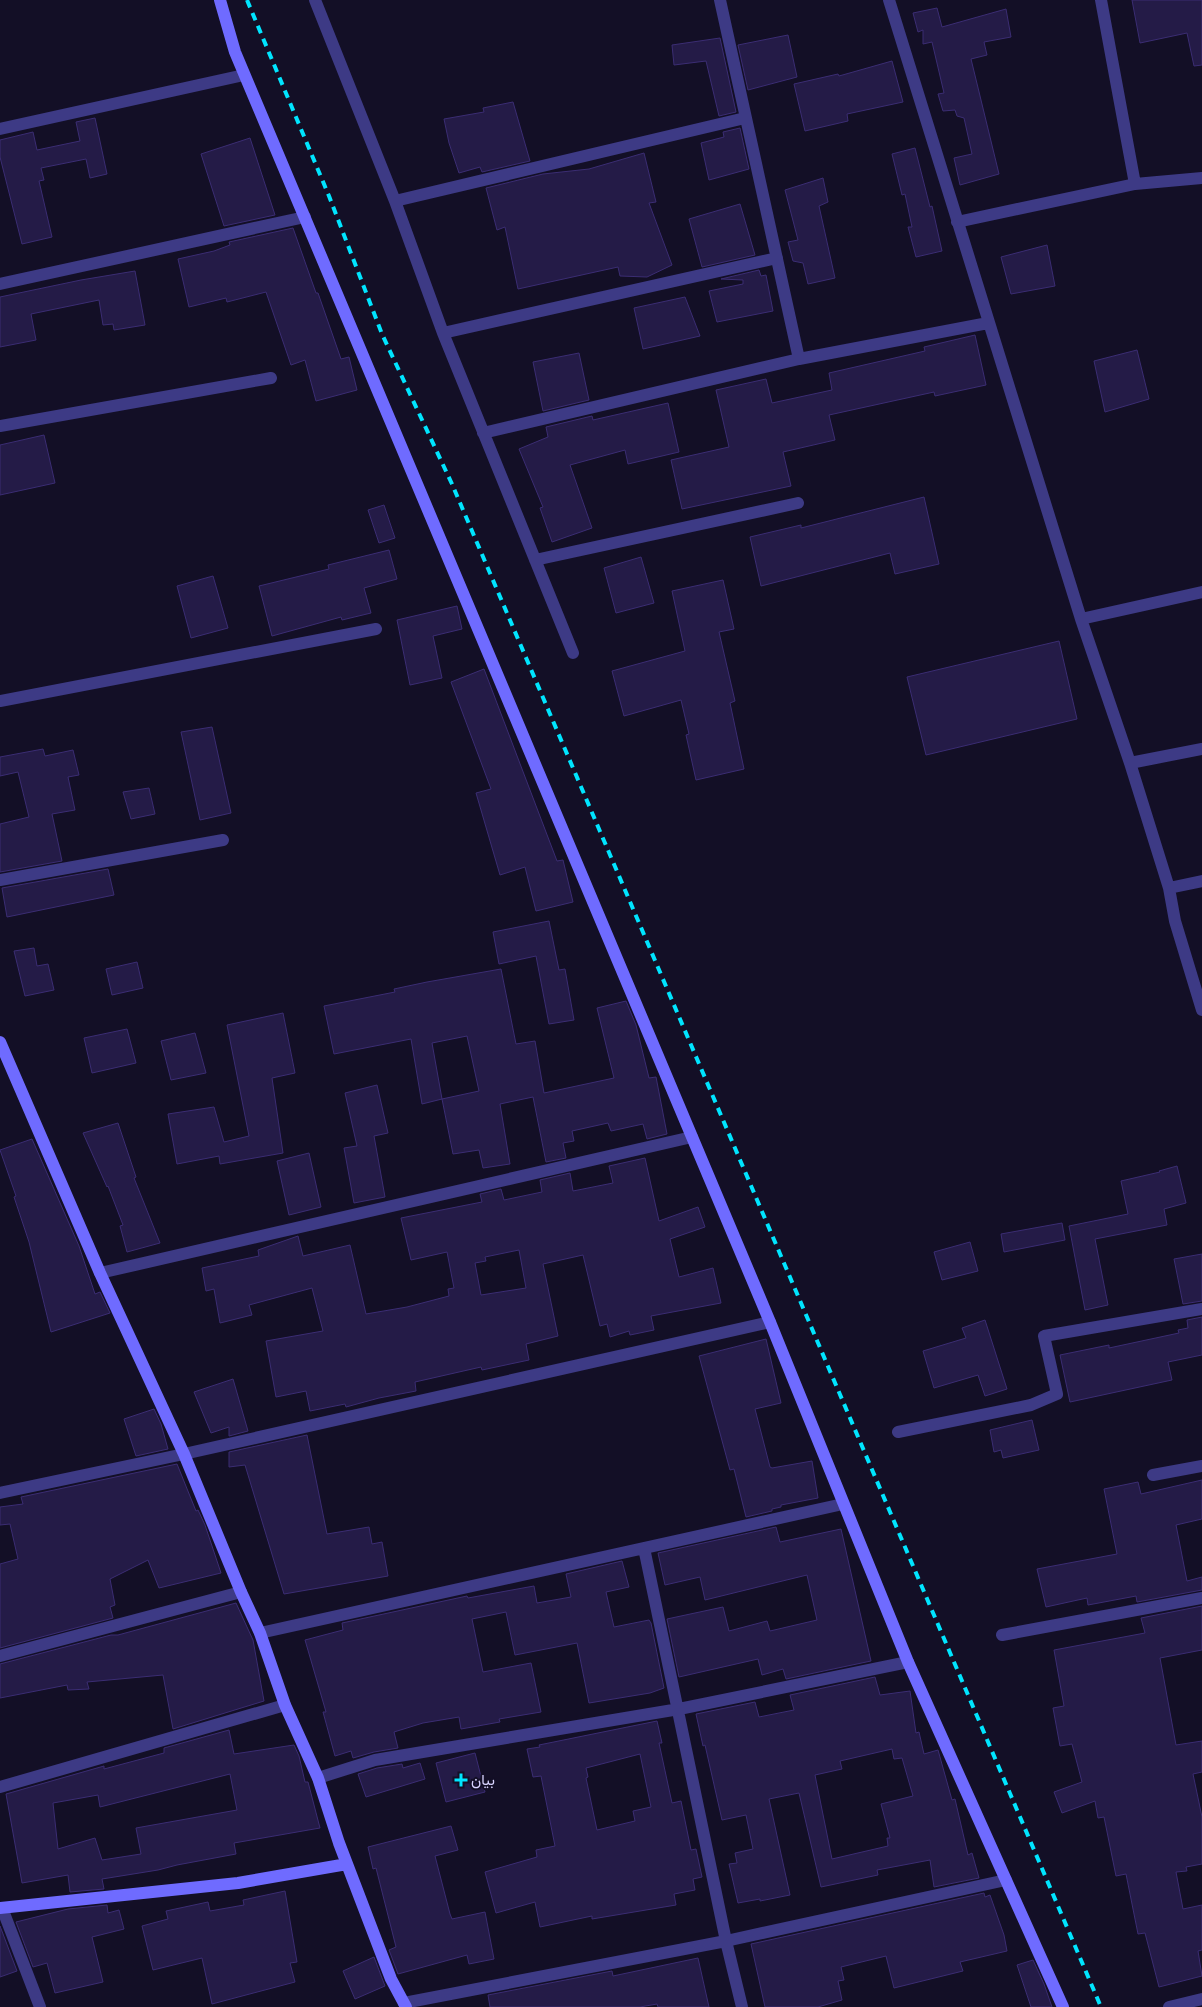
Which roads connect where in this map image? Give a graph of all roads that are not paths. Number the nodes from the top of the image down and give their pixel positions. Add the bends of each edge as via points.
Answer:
1 (220, 0) edge
2 (315, 0) edge
3 (720, 0) edge
4 (889, 0) edge
5 (1101, 0) edge
6 (244, 75) junction
7 (745, 118) junction
8 (0, 129) edge
9 (1202, 178) edge
10 (1135, 184) junction
11 (395, 201) junction
12 (305, 217) junction
13 (957, 222) junction
14 (777, 258) junction
15 (0, 284) edge
16 (988, 323) junction
17 (443, 333) junction
18 (799, 359) junction
19 (271, 378) dead end
20 (0, 426) edge
21 (483, 433) junction
22 (798, 503) dead end
23 (535, 560) junction
24 (1202, 592) edge
25 (1081, 619) junction
26 (376, 629) dead end
27 (573, 653) dead end
28 (0, 701) edge
29 (1202, 748) edge
30 (1130, 763) junction
31 (223, 840) dead end
32 (0, 880) edge
33 (1202, 881) edge
34 (1169, 888) junction
35 (1202, 1010) edge
36 (0, 1042) edge
37 (692, 1137) junction
38 (100, 1274) junction
39 (1202, 1308) edge
40 (770, 1322) junction
41 (898, 1432) dead end
42 (184, 1454) junction
43 (1202, 1466) edge
44 (1153, 1475) dead end
45 (0, 1493) edge
46 (843, 1504) junction
47 (644, 1548) junction
48 (241, 1592) junction
49 (1202, 1598) edge
50 (260, 1633) junction
51 (1002, 1635) dead end
52 (0, 1656) edge
53 (908, 1662) junction
54 (285, 1705) junction
55 (679, 1709) junction
56 (318, 1778) junction
57 (0, 1787) edge
58 (347, 1864) junction
59 (1006, 1880) junction
60 (1, 1908) edge
61 (726, 1941) junction
62 (1202, 1999) edge
63 (405, 2005) edge
64 (40, 2007) edge
65 (742, 2007) edge
66 (1063, 2007) edge
67 (1169, 2007) edge

1 - 6 street
2 - 11 street
3 - 7 street
4 - 13 street
5 - 10 street
6 - 8 street
6 - 12 street
7 - 11 street
7 - 14 street
9 - 10 street
10 - 13 street
11 - 17 street
12 - 15 street
12 - 37 street
13 - 16 street
14 - 17 street
14 - 18 street
16 - 18 street
16 - 25 street
17 - 21 street
18 - 21 street
19 - 20 street
21 - 23 street
22 - 23 street
23 - 27 street
24 - 25 street
25 - 30 street
26 - 28 street
29 - 30 street
30 - 34 street
31 - 32 street
33 - 34 street
34 - 35 street via 1175,921
36 - 38 street
37 - 38 street
37 - 40 street
38 - 42 street
39 - 41 street via 1044,1336 1057,1394 1031,1405
40 - 42 street
40 - 46 street
42 - 45 street
42 - 48 street
43 - 44 street
46 - 47 street
46 - 53 street
47 - 50 street
47 - 55 street
48 - 50 street
48 - 52 street
49 - 51 street
50 - 54 street
53 - 55 street
53 - 59 street
54 - 56 street
54 - 57 street
55 - 56 street via 375,1760
55 - 61 street
56 - 58 street
58 - 60 street via 238,1883
58 - 63 street via 391,1979
59 - 61 street
59 - 66 street
60 - 64 street
61 - 63 street
61 - 65 street
62 - 67 street

